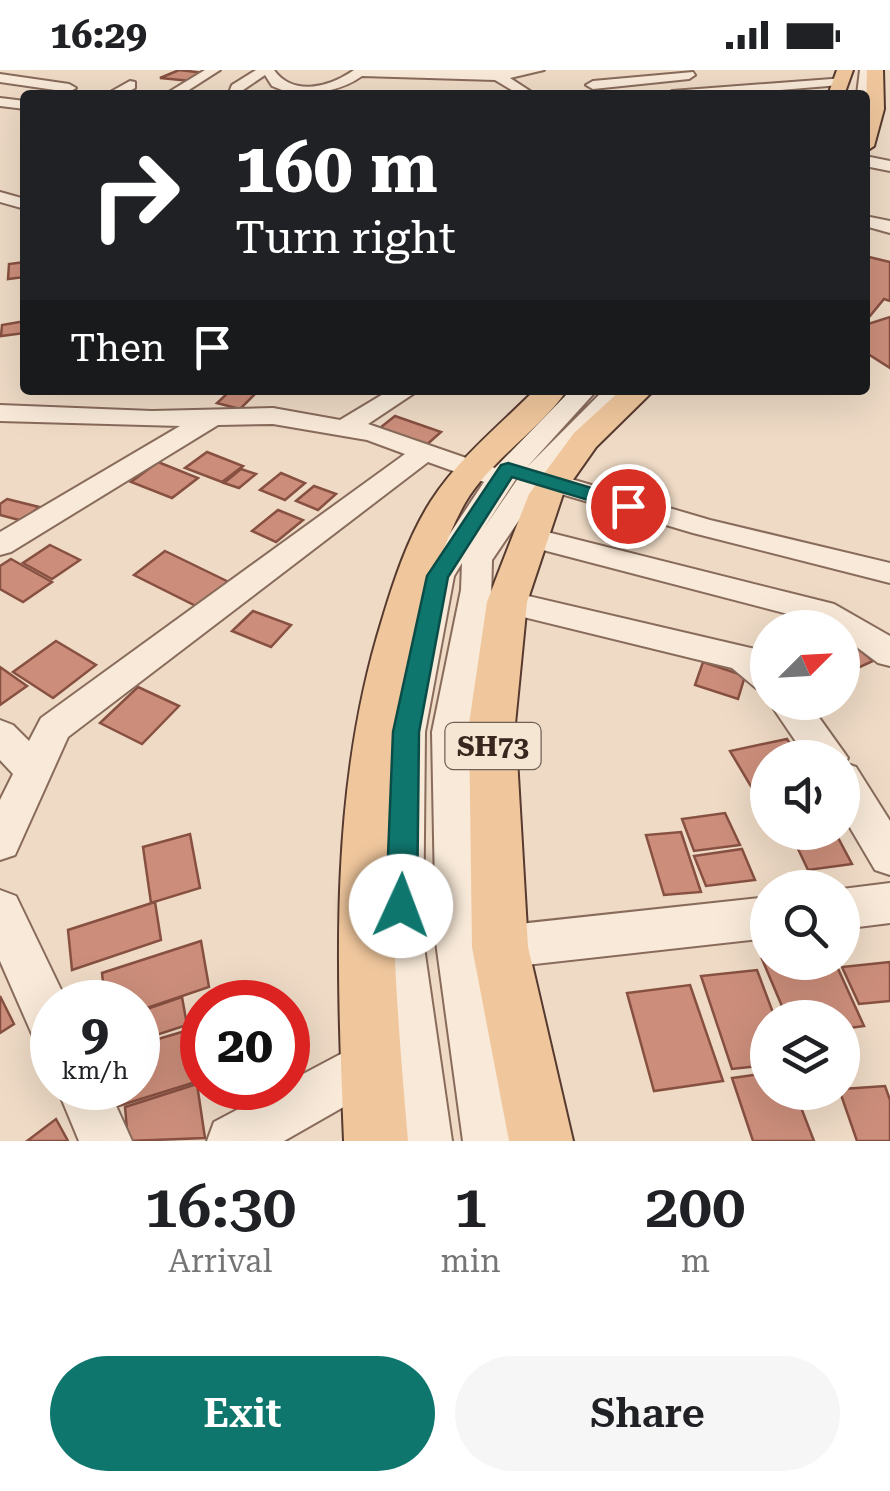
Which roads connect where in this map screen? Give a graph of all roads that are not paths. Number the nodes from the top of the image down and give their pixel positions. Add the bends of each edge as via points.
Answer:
1 (24, 70) edge
2 (214, 70) edge
3 (266, 70) edge
4 (537, 70) edge
5 (875, 70) edge
6 (355, 71) edge
7 (444, 72) edge
8 (764, 72) edge
9 (498, 76) junction
10 (0, 78) edge
11 (845, 82) edge
12 (593, 84) dead end
13 (696, 84) edge
14 (130, 85) dead end
15 (65, 90) edge
16 (121, 90) edge
17 (180, 90) edge
18 (236, 90) edge
19 (289, 90) edge
20 (312, 90) edge
21 (430, 90) edge
22 (522, 90) edge
23 (870, 125) edge
24 (151, 395) edge
25 (399, 395) edge
26 (550, 395) edge
27 (581, 395) edge
28 (613, 395) edge
29 (634, 395) edge
30 (0, 413) edge
31 (216, 416) junction
32 (152, 419) junction
33 (344, 428) junction
34 (426, 451) junction
35 (518, 484) junction
36 (0, 544) edge
37 (890, 573) edge
38 (506, 602) junction
39 (890, 654) edge
40 (750, 663) edge
41 (800, 720) edge
42 (0, 736) edge
43 (815, 740) edge
44 (34, 771) junction
45 (860, 808) edge
46 (0, 842) edge
47 (890, 858) edge
48 (890, 903) edge
49 (860, 906) edge
50 (0, 910) edge
51 (750, 919) edge
52 (500, 948) junction
53 (32, 980) edge
54 (371, 1062) junction
55 (92, 1110) edge
56 (106, 1141) edge
57 (233, 1141) edge
58 (376, 1141) edge
59 (426, 1141) edge
60 (489, 1141) edge
61 (541, 1141) edge

1 - 10 street
2 - 17 street
3 - 18 street
3 - 19 street
4 - 9 street
5 - 23 main road
6 - 7 street
6 - 20 street via 344,82
7 - 9 street
7 - 21 street via 440,87
8 - 13 street
9 - 22 street
10 - 15 street
11 - 13 street
12 - 13 street
14 - 16 street
24 - 32 street
25 - 33 street
26 - 35 main road, SH73
27 - 35 street
28 - 35 street
29 - 35 main road, SH73 via 584,440
30 - 32 street
31 - 32 street
31 - 33 street via 273,416
31 - 36 street
33 - 34 street
34 - 35 street
34 - 44 street via 54,728
35 - 37 street
35 - 38 main road, SH73
35 - 39 street via 822,612
35 - 54 main road, SH73 via 449,499 390,655 363,876
35 - 59 street via 438,576 406,732 400,940
35 - 60 street via 477,560 452,732 459,942
38 - 40 street
38 - 52 main road, SH73 via 492,724
41 - 43 street
42 - 44 street
44 - 46 street
45 - 47 street
48 - 49 street
50 - 53 street
51 - 52 street
52 - 61 main road, SH73
54 - 57 street
54 - 58 main road, SH73
55 - 56 street

